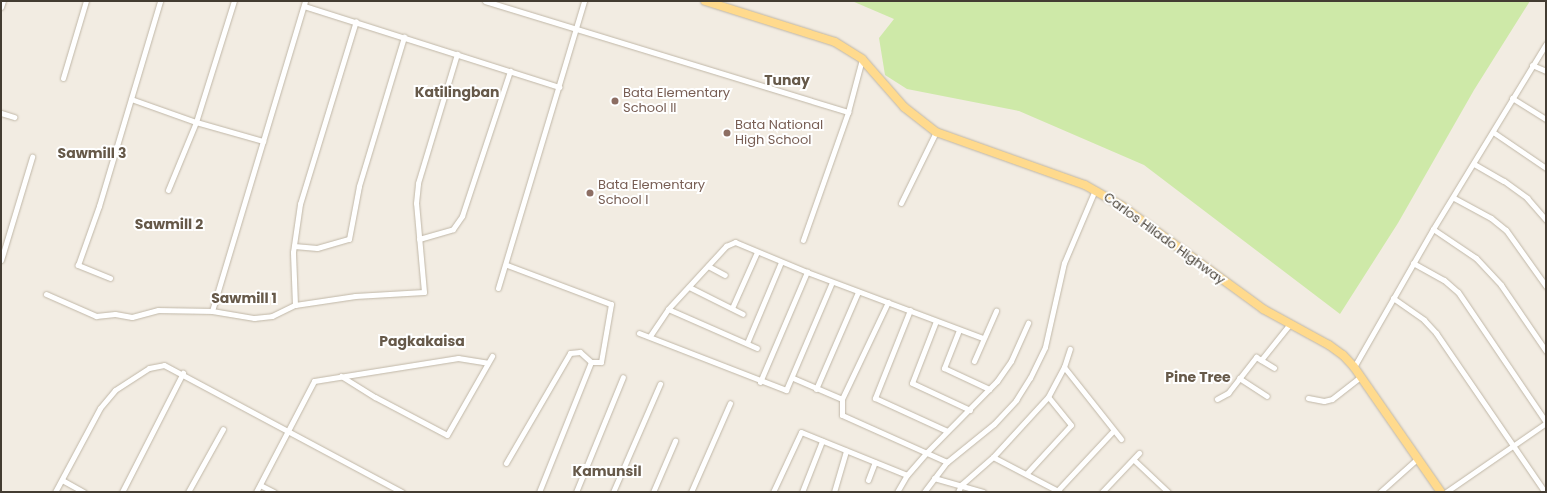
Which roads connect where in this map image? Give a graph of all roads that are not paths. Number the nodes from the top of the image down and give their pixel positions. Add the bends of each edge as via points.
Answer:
1 (3, 1) edge
2 (86, 1) edge
3 (160, 1) edge
4 (234, 1) edge
5 (485, 1) edge
6 (584, 1) edge
7 (705, 1) edge
8 (304, 3) edge
9 (1, 7) edge
10 (356, 21) junction
11 (576, 29) junction
12 (404, 37) junction
13 (1546, 44) edge
14 (456, 54) junction
15 (862, 59) junction
16 (1532, 65) junction
17 (510, 71) junction
18 (1546, 71) edge
19 (63, 78) dead end
20 (559, 87) junction
21 (131, 98) junction
22 (1512, 98) junction
23 (848, 112) junction
24 (1, 113) edge
25 (14, 117) dead end
26 (1546, 119) edge
27 (196, 122) junction
28 (936, 132) junction
29 (1493, 132) junction
30 (263, 141) junction
31 (32, 157) dead end
32 (1474, 164) junction
33 (1546, 168) edge
34 (168, 190) dead end
35 (1095, 190) junction
36 (1454, 198) junction
37 (900, 203) dead end
38 (1546, 220) edge
39 (1433, 229) junction
40 (419, 239) junction
41 (803, 240) dead end
42 (294, 246) junction
43 (757, 252) junction
44 (1, 260) edge
45 (781, 262) junction
46 (1413, 263) junction
47 (507, 265) junction
48 (708, 266) junction
49 (807, 272) junction
50 (725, 275) dead end
51 (110, 278) dead end
52 (832, 282) junction
53 (1546, 286) edge
54 (689, 287) junction
55 (498, 288) dead end
56 (858, 292) junction
57 (46, 294) dead end
58 (1393, 298) junction
59 (888, 302) junction
60 (294, 305) junction
61 (732, 308) junction
62 (668, 309) junction
63 (910, 310) junction
64 (212, 311) junction
65 (996, 311) dead end
66 (743, 314) dead end
67 (936, 320) junction
68 (1028, 323) dead end
69 (1289, 324) junction
70 (959, 330) junction
71 (639, 333) dead end
72 (650, 336) junction
73 (984, 338) junction
74 (747, 343) junction
75 (756, 348) dead end
76 (1070, 349) dead end
77 (1546, 351) edge
78 (492, 356) dead end
79 (1261, 360) junction
80 (974, 361) dead end
81 (591, 362) junction
82 (488, 363) junction
83 (1064, 367) junction
84 (1354, 367) junction
85 (1274, 368) dead end
86 (183, 373) junction
87 (341, 376) junction
88 (1361, 376) junction
89 (623, 377) dead end
90 (792, 378) junction
91 (1239, 378) junction
92 (760, 382) junction
93 (660, 384) dead end
94 (816, 389) junction
95 (989, 389) junction
96 (1267, 396) dead end
97 (1048, 397) junction
98 (1308, 398) dead end
99 (842, 399) junction
100 (1217, 399) dead end
101 (730, 403) dead end
102 (970, 410) junction
103 (1546, 422) edge
104 (223, 429) dead end
105 (947, 431) junction
106 (1113, 431) junction
107 (288, 432) junction
108 (1121, 439) dead end
109 (675, 441) dead end
110 (822, 441) junction
111 (1513, 446) junction
112 (846, 450) junction
113 (927, 452) junction
114 (1139, 453) dead end
115 (993, 457) junction
116 (1417, 459) junction
117 (1134, 460) junction
118 (875, 462) junction
119 (947, 462) junction
120 (506, 464) dead end
121 (1027, 473) junction
122 (907, 474) junction
123 (934, 478) junction
124 (62, 480) junction
125 (868, 480) dead end
126 (260, 484) junction
127 (961, 485) junction
128 (1059, 491) edge
129 (55, 492) edge
130 (84, 492) edge
131 (122, 492) edge
132 (188, 492) edge
133 (256, 492) edge
134 (274, 492) edge
135 (402, 492) edge
136 (539, 492) edge
137 (576, 492) edge
138 (613, 492) edge
139 (654, 492) edge
140 (691, 492) edge
141 (773, 492) edge
142 (802, 492) edge
143 (834, 492) edge
144 (897, 492) edge
145 (924, 492) edge
146 (958, 492) edge
147 (983, 492) edge
148 (1102, 492) edge
149 (1168, 492) edge
150 (1380, 492) edge
151 (1441, 492) edge
152 (1446, 492) edge
153 (1544, 492) edge

1 - 9 street
2 - 19 street
3 - 21 street
4 - 27 street
5 - 11 street
6 - 11 street
7 - 15 main road, Carlos Hilado Highway via 835,42
8 - 10 street
8 - 30 street
10 - 12 street
10 - 42 street via 300,204
11 - 20 street
11 - 23 street
12 - 14 street
12 - 42 street via 359,186 349,239 317,248
13 - 16 street
14 - 17 street
14 - 40 street via 418,183 416,202
15 - 23 street
15 - 28 main road, Carlos Hilado Highway via 904,107
16 - 18 street
16 - 22 street
17 - 20 street
17 - 40 street via 462,216 453,229
20 - 47 street
21 - 27 street
21 - 51 street via 78,265
22 - 26 street
22 - 29 street
23 - 41 street
24 - 25 street
27 - 30 street
27 - 34 street
28 - 35 main road, Carlos Hilado Highway via 1046,169
28 - 37 street
29 - 32 street
29 - 33 street
30 - 64 street
31 - 44 street
32 - 36 street
32 - 38 street via 1504,180 1527,198
35 - 69 main road, Carlos Hilado Highway via 1122,206 1205,269
35 - 119 street via 1064,263 1046,347 1030,378 1016,400 994,424
36 - 39 street
36 - 53 street via 1491,218 1506,230
39 - 46 street
39 - 77 street via 1476,258 1501,285
40 - 60 street via 424,292 355,296
42 - 60 street
43 - 45 street
43 - 48 street via 732,242
43 - 61 street
45 - 49 street
45 - 74 street
46 - 58 street
46 - 103 street via 1444,280 1458,292
47 - 55 street
47 - 81 street via 611,304 601,362
48 - 50 street
48 - 54 street
49 - 52 street
49 - 92 street
52 - 56 street
52 - 90 street
54 - 61 street
54 - 62 street
56 - 59 street
56 - 94 street
57 - 64 street via 96,316 115,314 132,317 158,310
58 - 84 street
58 - 111 street via 1424,320 1436,333
59 - 63 street
59 - 99 street
60 - 64 street via 272,316 254,318
61 - 66 street
62 - 72 street
62 - 74 street
63 - 67 street
63 - 105 street via 875,398
65 - 73 street
67 - 70 street
67 - 102 street via 912,383
68 - 95 street via 1011,361
69 - 79 street
69 - 84 main road, Carlos Hilado Highway via 1329,344
70 - 73 street
70 - 95 street via 944,368
71 - 72 street
72 - 92 street
73 - 80 street
74 - 75 street
76 - 83 street
78 - 82 street
79 - 85 street
79 - 91 street via 1256,357 1252,360
81 - 120 street via 580,352 570,353
81 - 136 street
82 - 87 street via 458,358
82 - 87 street via 447,435 381,401
83 - 97 street
83 - 106 street
84 - 88 main road, Carlos Hilado Highway
86 - 107 street
86 - 124 street via 172,367 157,365 115,390 100,408
86 - 131 street
87 - 107 street via 312,383
88 - 98 street via 1332,399 1324,401
88 - 116 main road, Carlos Hilado Highway
89 - 137 street
90 - 92 street via 788,388 783,390
90 - 94 street
91 - 96 street
91 - 100 street via 1228,392
93 - 138 street
94 - 99 street
95 - 102 street
97 - 115 street
97 - 121 street via 1071,425
99 - 113 street via 842,416
101 - 140 street
102 - 105 street
103 - 111 street
104 - 132 street
105 - 113 street
106 - 108 street
106 - 128 street
107 - 126 street
107 - 135 street
109 - 139 street
110 - 112 street
110 - 141 street via 807,433 799,434
110 - 142 street
111 - 152 street
111 - 153 street
112 - 118 street
112 - 143 street
113 - 119 street
113 - 122 street
114 - 117 street
115 - 121 street
115 - 127 street
116 - 150 street
116 - 151 main road, Carlos Hilado Highway
117 - 148 street
117 - 149 street
118 - 122 street
118 - 125 street
119 - 123 street
121 - 128 street
122 - 144 street
123 - 127 street
123 - 145 street
124 - 129 street
124 - 130 street
126 - 133 street
126 - 134 street
127 - 146 street
127 - 147 street

